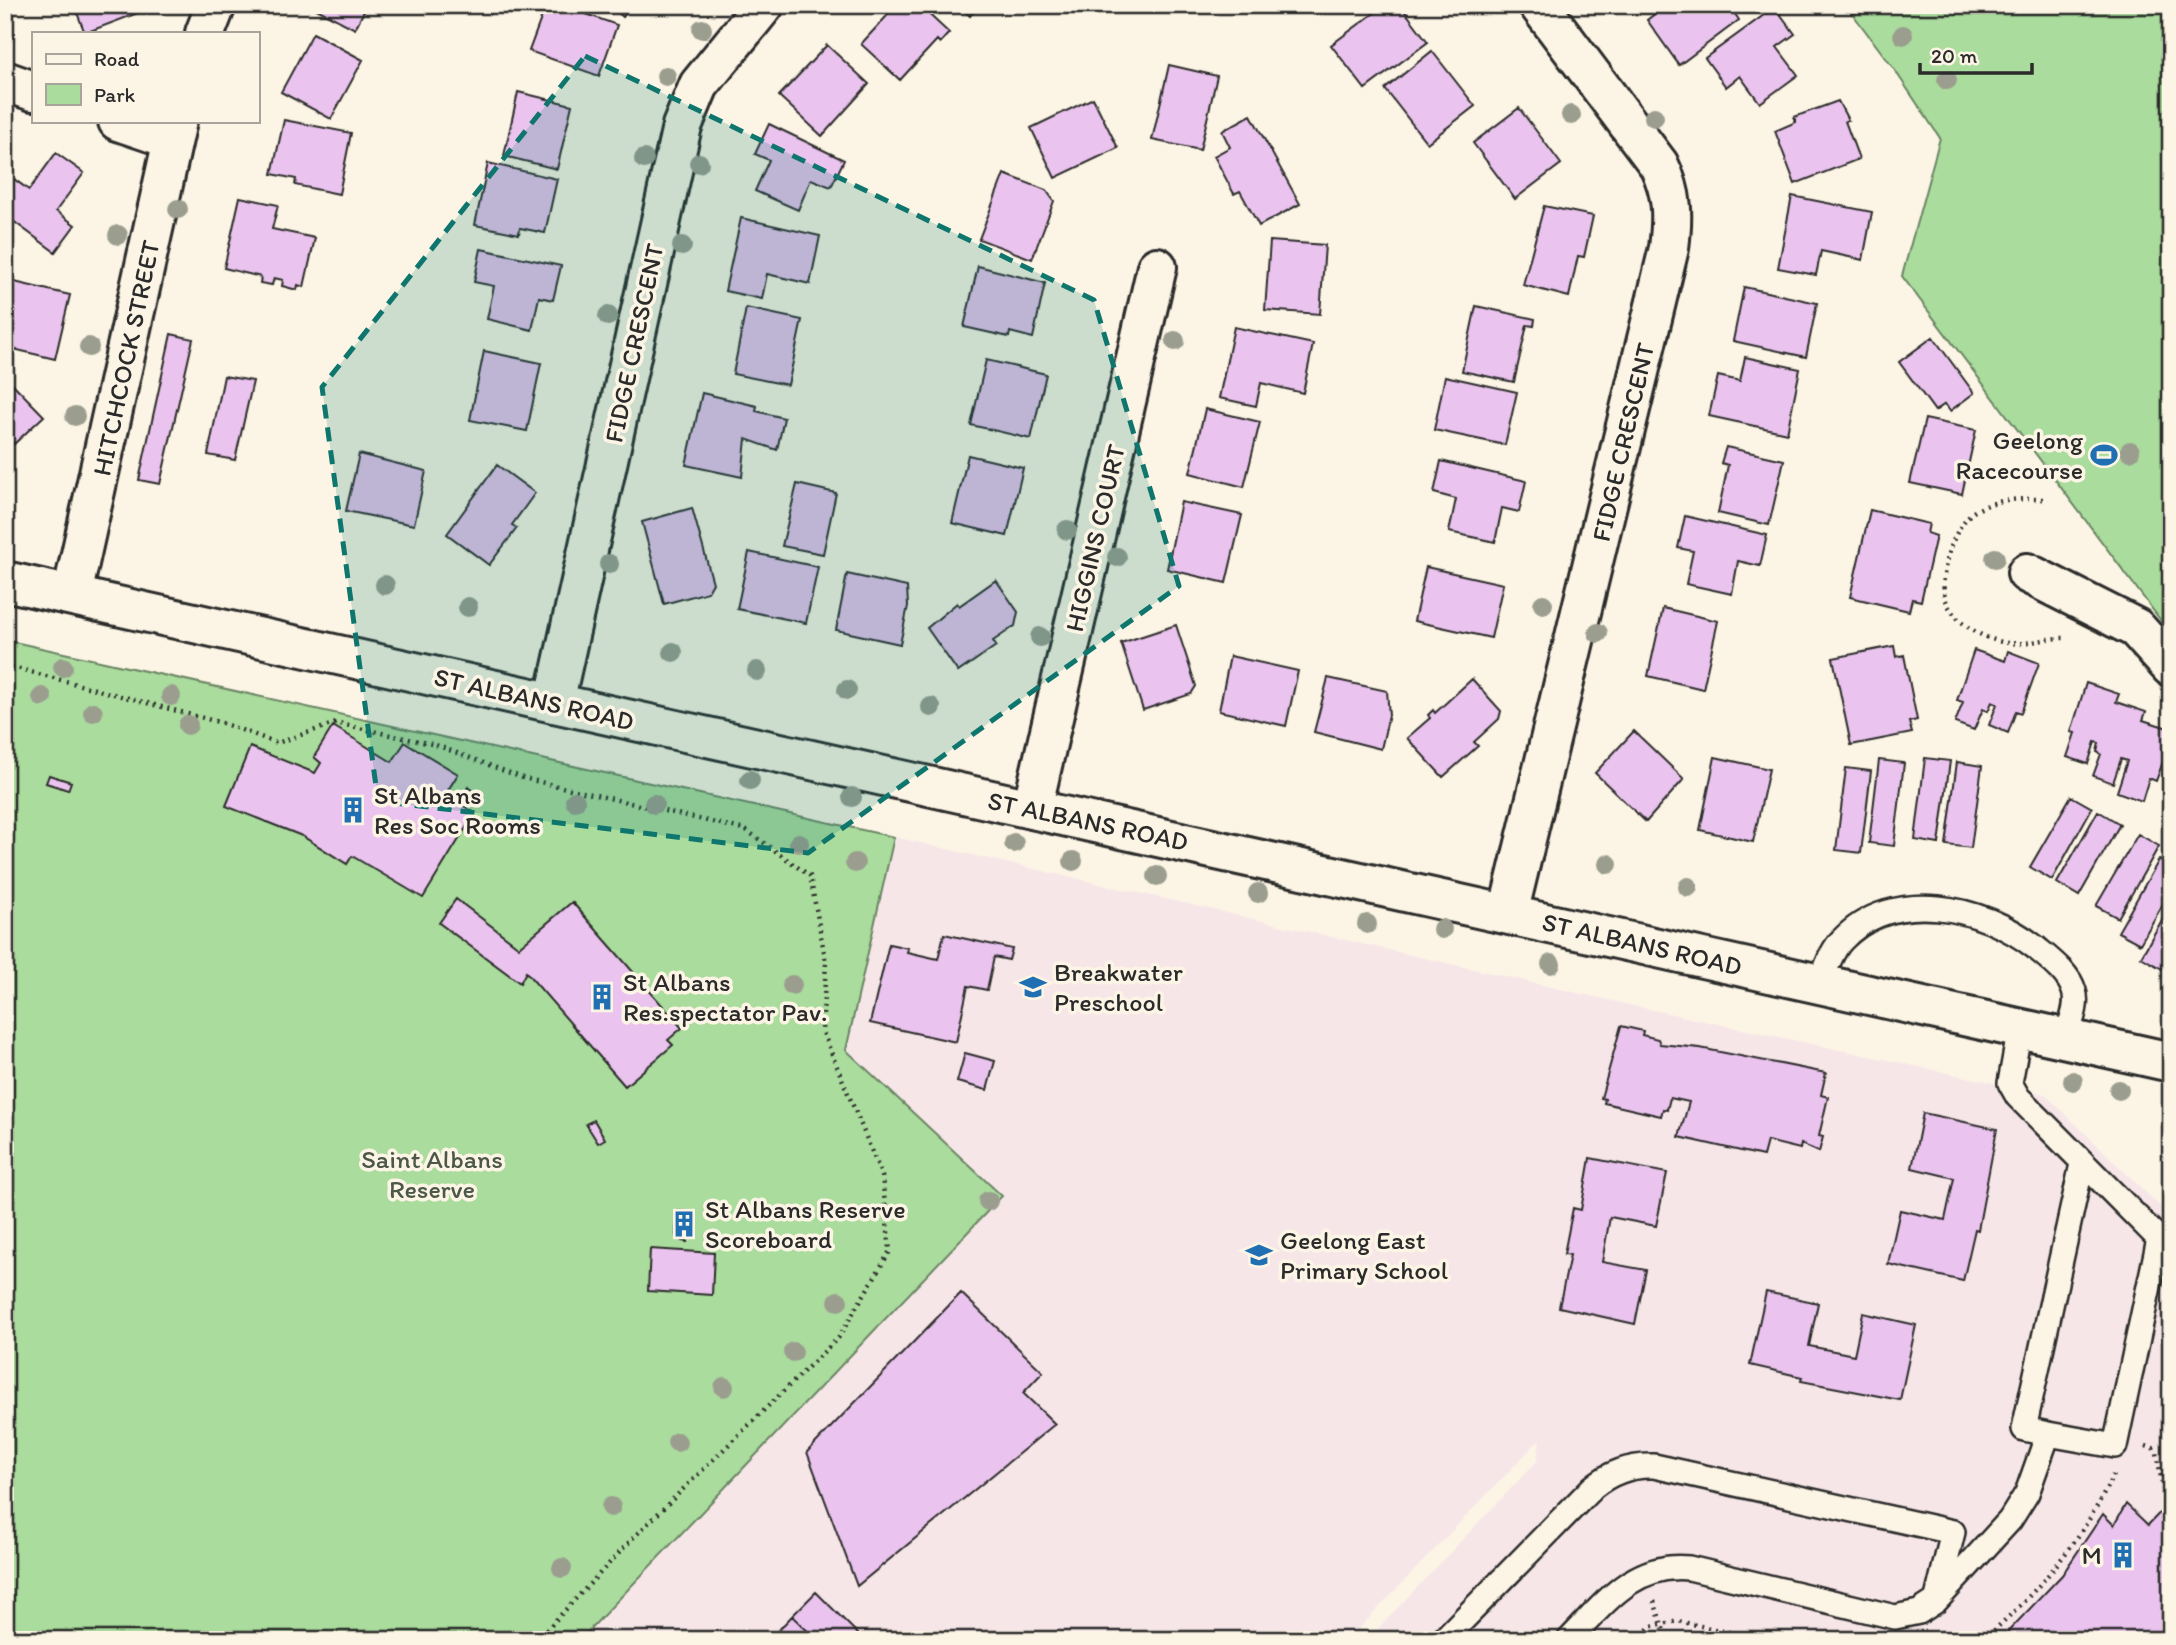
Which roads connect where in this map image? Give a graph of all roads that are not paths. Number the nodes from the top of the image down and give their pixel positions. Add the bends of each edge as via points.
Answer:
1 (216, 5) edge
2 (764, 5) edge
3 (1539, 5) edge
4 (205, 32) edge
5 (5, 81) edge
6 (32, 91) edge
7 (124, 122) edge
8 (174, 130) edge
9 (1157, 267) dead end
10 (2027, 573) dead end
11 (5, 581) edge
12 (72, 596) junction
13 (2171, 667) edge
14 (554, 703) junction
15 (1032, 809) junction
16 (1508, 914) junction
17 (1820, 983) junction
18 (2020, 1028) junction
19 (2066, 1038) junction
20 (2170, 1060) edge
21 (2081, 1164) junction
22 (2165, 1245) edge
23 (2048, 1434) junction
24 (1937, 1601) junction
25 (1443, 1640) edge
26 (1569, 1640) edge

1 - 4 street
2 - 14 street, FIDGE CRESCENT via 699,85 681,126
3 - 16 street, FIDGE CRESCENT via 1659,165 1674,211 1666,262
5 - 6 street
7 - 8 street
8 - 12 street, HITCHCOCK STREET
9 - 15 street, HIGGINS COURT
10 - 13 street via 2136,628
11 - 12 street, ST ALBANS ROAD
12 - 14 street, ST ALBANS ROAD
14 - 15 street, ST ALBANS ROAD
15 - 16 street, ST ALBANS ROAD
16 - 17 street, ST ALBANS ROAD
17 - 18 street, ST ALBANS ROAD
17 - 19 lane via 1840,942 1866,923 1903,909 1958,911 2014,932 2068,979 2076,999
18 - 19 street, ST ALBANS ROAD
18 - 21 lane via 2012,1088
19 - 20 street, ST ALBANS ROAD
21 - 22 lane
21 - 23 lane via 2024,1429
22 - 23 lane via 2115,1446
23 - 24 lane via 2019,1507
24 - 25 lane via 1953,1532 1645,1466 1612,1474 1592,1487
24 - 26 lane via 1919,1612 1895,1617 1689,1568 1662,1568 1627,1582

